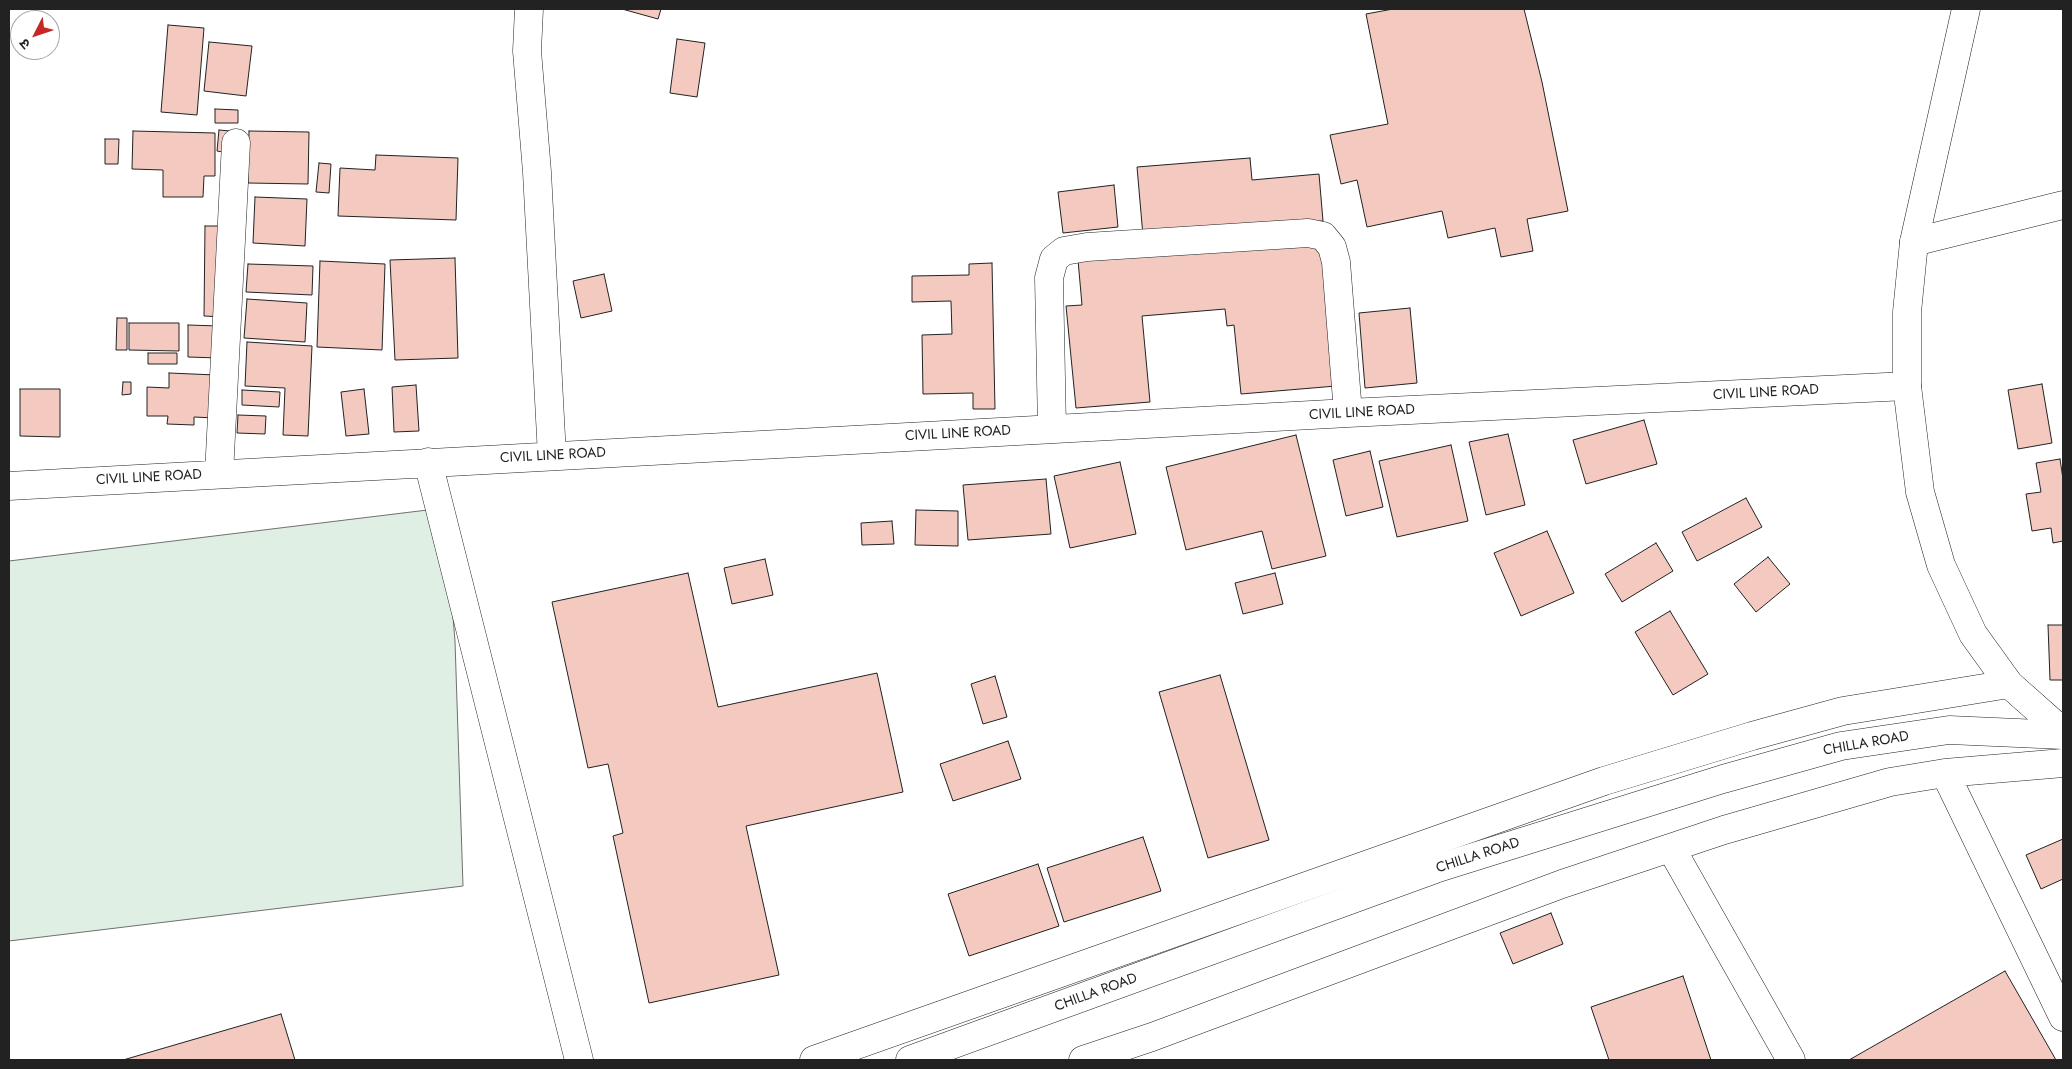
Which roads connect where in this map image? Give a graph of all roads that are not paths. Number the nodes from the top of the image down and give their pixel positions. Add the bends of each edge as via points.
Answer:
1 (529, 9) edge
2 (1966, 9) edge
3 (236, 143) dead end
4 (2063, 204) edge
5 (1914, 242) junction
6 (1906, 386) junction
7 (1348, 413) junction
8 (1052, 429) junction
9 (552, 456) junction
10 (428, 462) junction
11 (219, 474) junction
12 (9, 486) edge
13 (2009, 684) junction
14 (2063, 733) edge
15 (2063, 764) edge
16 (1945, 774) junction
17 (1671, 848) junction
18 (2063, 1017) edge
19 (579, 1060) edge
20 (814, 1060) edge
21 (910, 1060) edge
22 (1082, 1060) edge
23 (1791, 1060) edge

1 - 9 main road via 527,51 538,172
2 - 5 main road
3 - 11 main road
4 - 5 main road
5 - 6 main road via 1907,312
6 - 7 main road, CIVIL LINE ROAD
6 - 13 main road via 1920,492 1941,565 1974,634
7 - 8 main road, CIVIL LINE ROAD
7 - 8 main road via 1336,262 1332,247 1324,236 1308,233 1064,251 1054,259 1049,278
8 - 9 main road, CIVIL LINE ROAD
9 - 10 main road, CIVIL LINE ROAD
10 - 11 main road, CIVIL LINE ROAD
10 - 19 main road
11 - 12 main road, CIVIL LINE ROAD
13 - 14 main road
13 - 20 main road via 1844,711 1604,781
14 - 21 main road, CHILLA ROAD via 1949,730 1832,749 1435,869
15 - 16 main road
16 - 17 main road via 1890,782
16 - 18 main road
17 - 22 main road via 1562,884 1161,1034
17 - 23 main road

